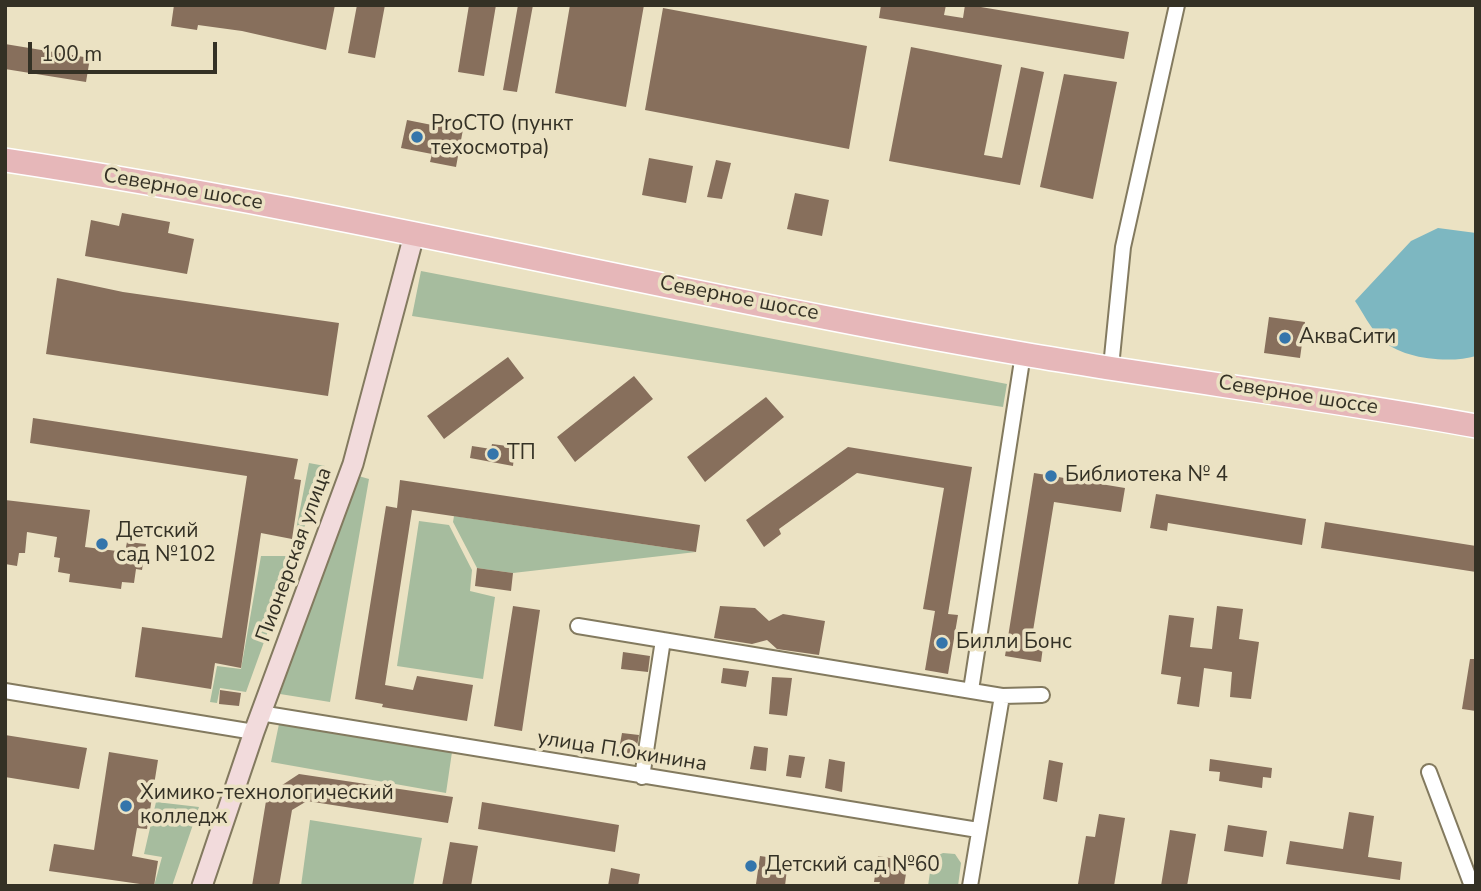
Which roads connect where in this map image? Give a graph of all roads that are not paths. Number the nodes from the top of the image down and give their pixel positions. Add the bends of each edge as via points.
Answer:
1 (1177, 5) edge
2 (5, 160) edge
3 (414, 235) junction
4 (1023, 354) junction
5 (1111, 367) junction
6 (1476, 426) edge
7 (578, 626) dead end
8 (663, 640) junction
9 (971, 690) junction
10 (5, 691) edge
11 (1042, 695) dead end
12 (1002, 696) junction
13 (257, 723) junction
14 (1429, 772) dead end
15 (642, 777) junction
16 (978, 830) junction
17 (202, 886) edge
18 (970, 886) edge
19 (1472, 886) edge

1 - 5 street via 1124,247
2 - 3 main road, Северное шоссе via 218,195
3 - 4 main road, Северное шоссе
3 - 13 street, Пионерская улица via 353,464
4 - 5 main road, Северное шоссе
4 - 9 street
5 - 6 main road, Северное шоссе
7 - 8 street
8 - 9 street
8 - 15 street
9 - 12 street
10 - 13 street, улица П.Окинина
11 - 12 street
12 - 16 street
13 - 15 street, улица П.Окинина
13 - 17 street, Пионерская улица
14 - 19 street
15 - 16 street, улица П.Окинина
16 - 18 street

